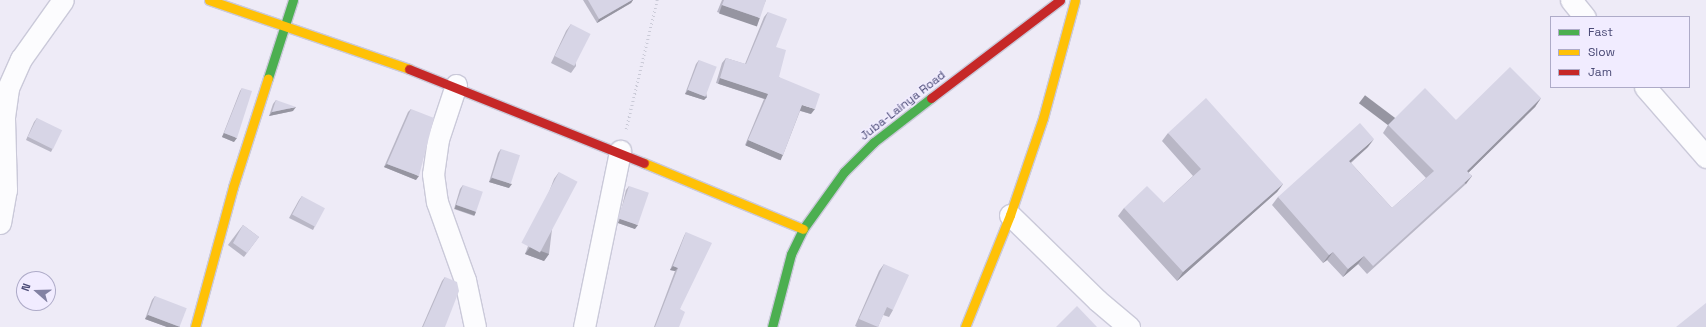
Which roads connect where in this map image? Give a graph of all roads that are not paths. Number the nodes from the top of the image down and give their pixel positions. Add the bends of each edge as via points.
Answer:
1 (63, 0) edge
2 (209, 0) edge
3 (293, 0) edge
4 (1060, 0) edge
5 (1075, 0) edge
6 (1571, 0) edge
7 (1584, 16) edge
8 (282, 28) junction
9 (456, 85) junction
10 (1647, 88) edge
11 (620, 150) junction
12 (1706, 157) edge
13 (1010, 215) junction
14 (0, 223) edge
15 (803, 229) junction
16 (196, 327) edge
17 (475, 327) edge
18 (584, 327) edge
19 (772, 327) edge
20 (965, 327) edge
21 (1129, 327) edge

1 - 14 street via 21,59 8,88 4,118 6,190
2 - 8 street
3 - 8 street
4 - 15 street, Juba-Lainya Road via 874,142 844,172
5 - 13 street via 1043,118
6 - 7 street
8 - 9 street
8 - 16 street via 233,187
9 - 11 street
9 - 17 street via 438,138 433,174 437,202 463,274
10 - 12 street
11 - 15 street
11 - 18 street
13 - 20 street
13 - 21 street via 1097,300
15 - 19 street, Juba-Lainya Road via 791,254

